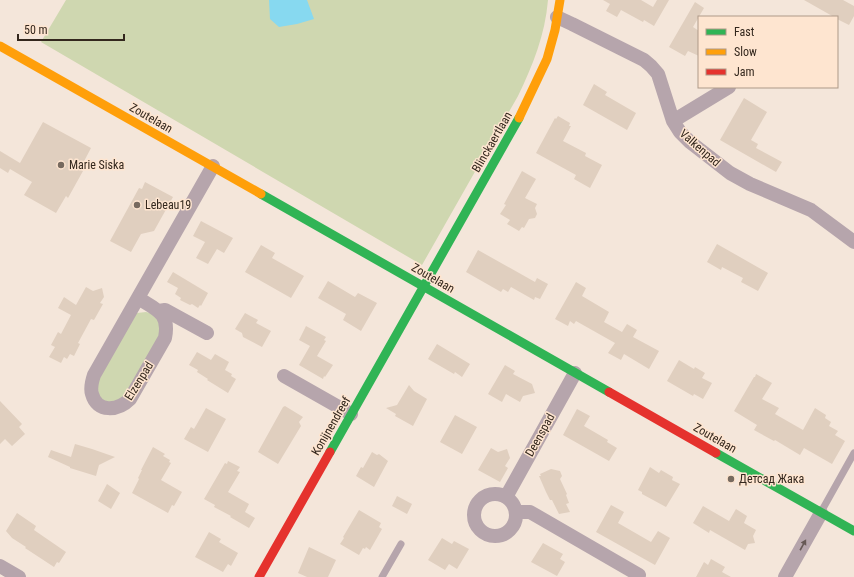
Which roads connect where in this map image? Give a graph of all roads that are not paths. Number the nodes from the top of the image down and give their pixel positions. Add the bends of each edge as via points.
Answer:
1 (560, 0) edge
2 (557, 17) junction
3 (0, 46) edge
4 (727, 88) edge
5 (673, 121) junction
6 (213, 166) junction
7 (854, 242) edge
8 (424, 286) junction
9 (138, 298) junction
10 (159, 311) junction
11 (207, 333) dead end
12 (575, 373) junction
13 (284, 376) dead end
14 (351, 414) junction
15 (854, 453) edge
16 (506, 497) junction
17 (516, 512) junction
18 (821, 512) junction
19 (854, 531) edge
20 (401, 544) dead end
21 (0, 566) edge
22 (639, 575) dead end
23 (19, 577) edge
24 (259, 577) edge
25 (382, 577) edge
26 (785, 577) edge

1 - 2 street, Blinckaertlaan
2 - 5 street, Valkenpad via 644,60 651,66 662,82
2 - 8 street, Blinckaertlaan via 547,59 525,107
3 - 6 street, Zoutelaan
4 - 5 street
5 - 7 street, Valkenpad via 680,132 730,173 812,210
6 - 8 street, Zoutelaan
6 - 9 street, Elzenpad
8 - 12 street, Zoutelaan
8 - 14 street, Konijnendreef
9 - 10 street
9 - 10 street, Elzenpad via 94,375 92,394 95,401 102,406 118,408 130,399 165,338 166,320
10 - 11 street via 166,310
12 - 16 street, Deenspad
12 - 18 street, Zoutelaan
13 - 14 street
14 - 24 street, Konijnendreef
15 - 18 lane
16 - 17 street
16 - 17 street via 494,494 481,499 474,512 477,526 489,535 502,535 512,528
17 - 22 street via 530,512
18 - 19 street, Zoutelaan
26 -> 18 street
20 - 25 lane
21 - 23 street

